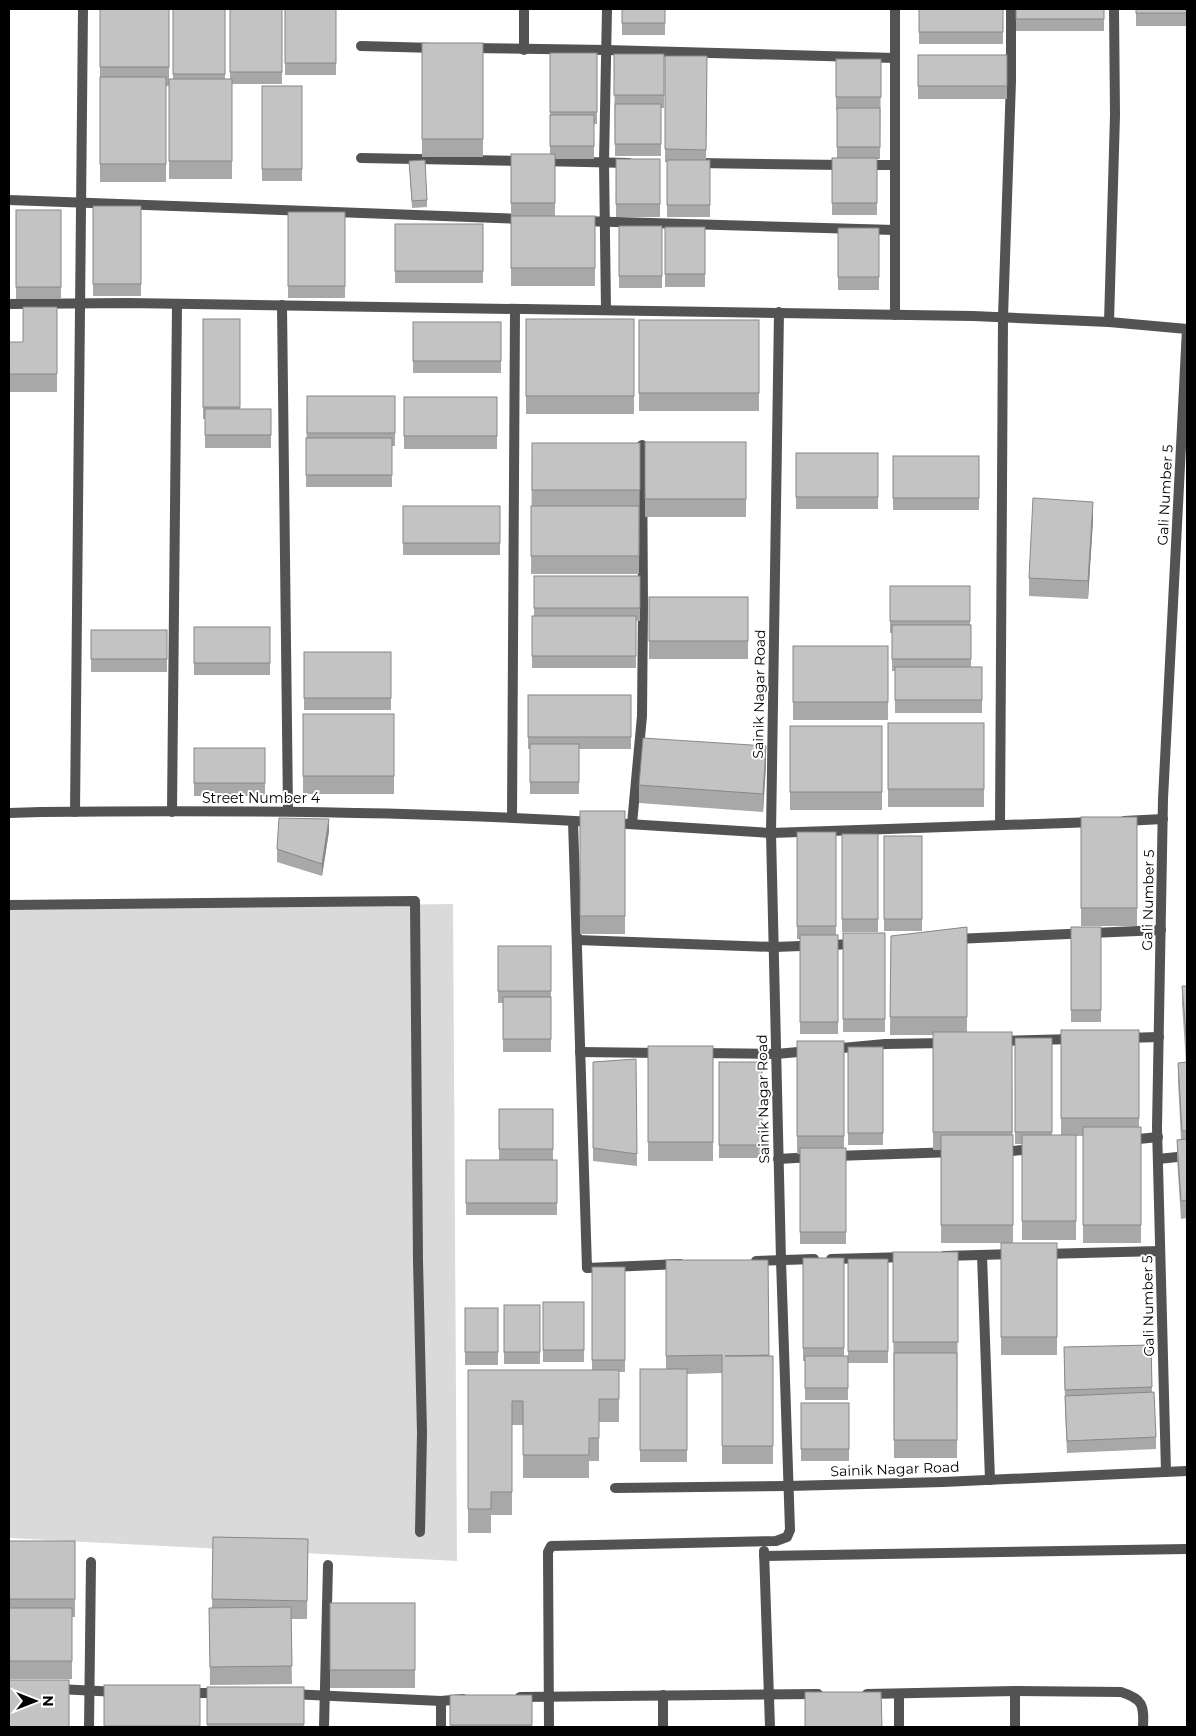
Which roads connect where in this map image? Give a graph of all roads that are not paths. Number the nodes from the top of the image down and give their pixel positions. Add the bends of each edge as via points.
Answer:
1 (83, 9) edge
2 (524, 9) edge
3 (607, 9) edge
4 (896, 9) edge
5 (1011, 9) edge
6 (1114, 9) edge
7 (361, 46) dead end
8 (524, 50) junction
9 (606, 50) junction
10 (896, 58) junction
11 (361, 158) dead end
12 (604, 162) junction
13 (640, 163) edge
14 (689, 163) edge
15 (895, 165) junction
16 (9, 200) edge
17 (81, 204) junction
18 (536, 219) edge
19 (566, 220) edge
20 (605, 222) junction
21 (895, 230) junction
22 (79, 303) junction
23 (9, 304) edge
24 (176, 304) junction
25 (282, 305) junction
26 (515, 309) junction
27 (606, 310) junction
28 (779, 312) junction
29 (895, 315) junction
30 (1004, 317) junction
31 (1109, 322) junction
32 (1187, 329) edge
33 (642, 445) edge
34 (288, 811) junction
35 (75, 812) junction
36 (172, 812) junction
37 (9, 813) edge
38 (512, 817) junction
39 (1163, 819) junction
40 (573, 821) junction
41 (632, 824) junction
42 (1000, 825) junction
43 (771, 833) junction
44 (9, 905) edge
45 (1161, 930) junction
46 (577, 940) junction
47 (943, 940) edge
48 (863, 943) edge
49 (774, 947) junction
50 (1159, 1037) junction
51 (1110, 1038) edge
52 (1081, 1039) edge
53 (993, 1041) edge
54 (954, 1042) edge
55 (580, 1052) junction
56 (668, 1053) edge
57 (688, 1053) edge
58 (776, 1054) junction
59 (1158, 1137) junction
60 (1122, 1141) edge
61 (1041, 1148) edge
62 (968, 1152) edge
63 (988, 1152) edge
64 (1187, 1156) edge
65 (778, 1159) junction
66 (1158, 1159) junction
67 (1160, 1251) junction
68 (982, 1255) junction
69 (934, 1256) edge
70 (915, 1257) edge
71 (781, 1260) junction
72 (742, 1262) edge
73 (694, 1263) edge
74 (1187, 1471) edge
75 (1166, 1472) junction
76 (990, 1480) junction
77 (788, 1486) junction
78 (615, 1488) dead end
79 (420, 1532) dead end
80 (763, 1541) junction
81 (1187, 1549) edge
82 (764, 1556) junction
83 (91, 1562) dead end
84 (328, 1565) dead end
85 (45, 1689) edge
86 (90, 1691) junction
87 (129, 1692) edge
88 (178, 1692) edge
89 (1015, 1692) junction
90 (227, 1693) edge
91 (276, 1694) edge
92 (769, 1694) junction
93 (825, 1694) edge
94 (853, 1694) edge
95 (899, 1694) junction
96 (325, 1695) junction
97 (549, 1695) junction
98 (663, 1695) junction
99 (510, 1697) edge
100 (471, 1699) edge
101 (441, 1700) junction
102 (89, 1727) edge
103 (324, 1727) edge
104 (441, 1727) edge
105 (549, 1727) edge
106 (663, 1727) edge
107 (770, 1727) edge
108 (899, 1727) edge
109 (1015, 1727) edge
110 (1143, 1727) edge

1 - 17 street
2 - 8 street
3 - 9 street
4 - 10 street
5 - 30 street
6 - 31 street via 1115,116
7 - 8 street
8 - 9 street
9 - 10 street
9 - 12 street
10 - 15 street
11 - 12 street
12 - 13 street
12 - 20 street
14 - 15 street
15 - 21 street
16 - 17 street
17 - 18 street
17 - 22 street
19 - 20 street
20 - 21 street
20 - 27 street
21 - 29 street
22 - 23 street
22 - 24 street
22 - 35 street
24 - 25 street
24 - 36 street
25 - 26 street
25 - 34 street
26 - 27 street
26 - 38 street
27 - 28 street
28 - 29 street
28 - 43 street, Sainik Nagar Road
29 - 30 street
30 - 31 street
30 - 42 street
31 - 32 street
32 - 39 street, Gali Number 5
33 - 41 street via 642,716
34 - 36 street, Street Number 4
34 - 38 street, Street Number 4
35 - 36 street, Street Number 4
35 - 37 street, Street Number 4
38 - 40 street, Street Number 4
39 - 42 street, Street Number 4
39 - 45 street, Gali Number 5
40 - 41 street, Street Number 4
40 - 46 street
41 - 43 street, Street Number 4
42 - 43 street, Street Number 4
43 - 49 street, Sainik Nagar Road
44 - 79 street via 415,900 422,1433
45 - 47 street
45 - 50 street, Gali Number 5
46 - 49 street
46 - 55 street
48 - 49 street
49 - 58 street, Sainik Nagar Road
50 - 51 street
50 - 59 street, Gali Number 5
52 - 53 street
54 - 58 street via 885,1044
55 - 56 street
55 - 73 street via 587,1268
57 - 58 street
58 - 65 street, Sainik Nagar Road
59 - 60 street
59 - 66 street, Gali Number 5
61 - 63 street
62 - 65 street
64 - 66 street
65 - 71 street, Sainik Nagar Road
66 - 67 street, Gali Number 5
67 - 68 street
67 - 75 street, Gali Number 5
68 - 69 street
68 - 76 street
70 - 71 street
71 - 72 street
71 - 77 street, Sainik Nagar Road
74 - 75 street, Sainik Nagar Road
75 - 76 street, Sainik Nagar Road
76 - 77 street, Sainik Nagar Road
77 - 78 street
77 - 80 street via 790,1530 787,1537
80 - 82 street
80 - 97 street via 551,1546 548,1552
81 - 82 street
82 - 92 street
83 - 86 street
84 - 96 street
85 - 86 street
86 - 87 street
86 - 102 street
88 - 90 street
89 - 95 street
89 - 109 street
89 - 110 street via 1121,1692 1135,1696 1140,1703
91 - 96 street
92 - 93 street
92 - 98 street
92 - 107 street
94 - 95 street
95 - 108 street
96 - 101 street
96 - 103 street
97 - 98 street
97 - 99 street
97 - 105 street
98 - 106 street
100 - 101 street
101 - 104 street

